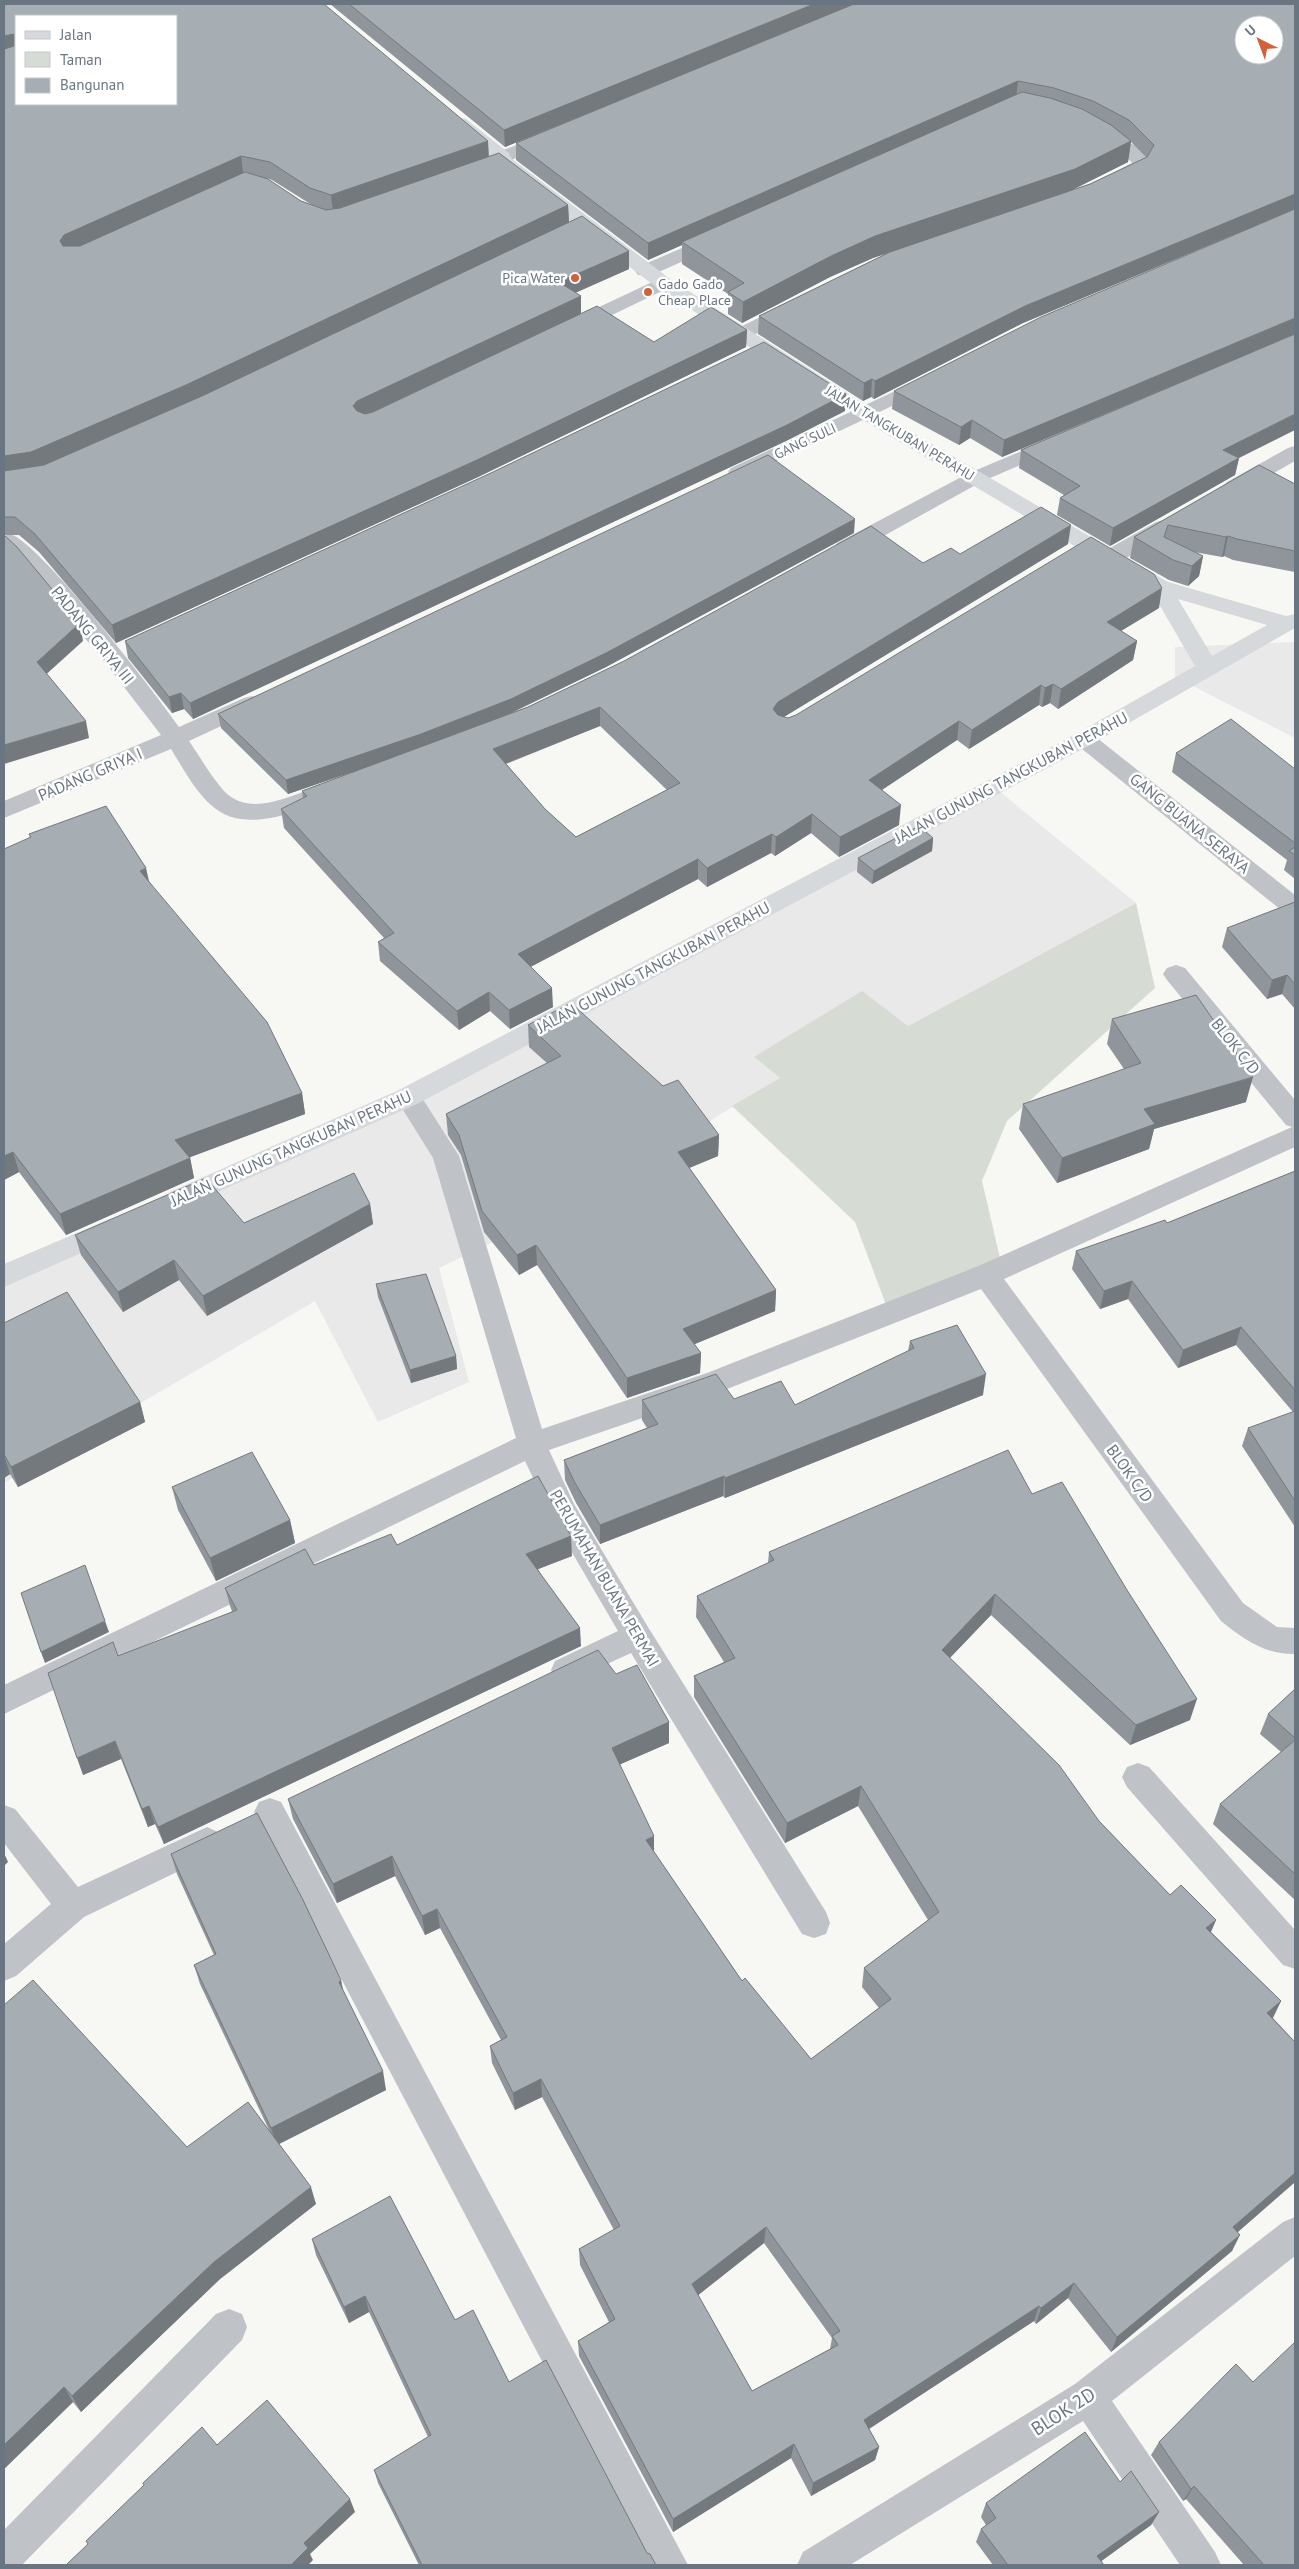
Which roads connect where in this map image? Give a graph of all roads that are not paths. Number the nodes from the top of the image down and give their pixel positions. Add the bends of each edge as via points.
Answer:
1 (442, 108) edge
2 (1079, 122) edge
3 (565, 131) edge
4 (502, 159) junction
5 (484, 168) edge
6 (1096, 188) edge
7 (736, 230) edge
8 (645, 271) junction
9 (663, 284) junction
10 (804, 301) edge
11 (741, 334) junction
12 (556, 335) edge
13 (944, 373) edge
14 (865, 413) junction
15 (1075, 435) edge
16 (1295, 452) edge
17 (974, 478) junction
18 (718, 482) edge
19 (1220, 495) edge
20 (1178, 519) edge
21 (6, 535) edge
22 (1111, 558) junction
23 (825, 559) edge
24 (1160, 587) junction
25 (1290, 622) edge
26 (1208, 669) junction
27 (274, 693) edge
28 (176, 738) junction
29 (1084, 739) junction
30 (351, 783) edge
31 (4, 810) edge
32 (1295, 908) edge
33 (1176, 974) dead end
34 (408, 1097) junction
35 (1295, 1118) edge
36 (1295, 1136) edge
37 (156, 1209) edge
38 (130, 1221) edge
39 (986, 1275) junction
40 (4, 1276) edge
41 (532, 1444) junction
42 (637, 1636) junction
43 (1295, 1641) edge
44 (538, 1683) edge
45 (4, 1700) edge
46 (1138, 1777) dead end
47 (4, 1819) edge
48 (73, 1906) junction
49 (814, 1923) dead end
50 (1295, 1954) edge
51 (4, 1965) edge
52 (1295, 2234) edge
53 (229, 2327) dead end
54 (1088, 2396) junction
55 (4, 2557) edge
56 (669, 2565) edge
57 (816, 2565) edge
58 (1202, 2565) edge

1 - 4 street, JALAN TANGKUBAN PERAHU
2 - 6 street via 1133,152 1141,163 1137,169
3 - 4 street
4 - 5 street
4 - 8 street, JALAN TANGKUBAN PERAHU via 575,228
7 - 8 street
8 - 9 street, JALAN TANGKUBAN PERAHU
9 - 11 street, JALAN TANGKUBAN PERAHU
9 - 12 street
10 - 11 street
11 - 14 street, JALAN TANGKUBAN PERAHU via 755,353
13 - 14 street, GANG SULI
14 - 17 street, JALAN TANGKUBAN PERAHU
14 - 18 street, GANG SULI
15 - 17 street
16 - 19 street
17 - 22 street, JALAN TANGKUBAN PERAHU via 1080,549
17 - 23 street
20 - 22 street
21 - 28 street, PADANG GRIYA III via 120,651
22 - 24 street, JALAN TANGKUBAN PERAHU
24 - 25 street
24 - 26 street, JALAN TANGKUBAN PERAHU
25 - 26 street, JALAN GUNUNG TANGKUBAN PERAHU
26 - 29 street, JALAN GUNUNG TANGKUBAN PERAHU
27 - 28 street
28 - 30 street, PADANG GRIYA III via 216,797 242,812 298,802
28 - 31 street, PADANG GRIYA I
29 - 32 street, GANG BUANA SERAYA
29 - 34 street, JALAN GUNUNG TANGKUBAN PERAHU
33 - 35 street, BLOK C/D
34 - 37 street, JALAN GUNUNG TANGKUBAN PERAHU
34 - 41 street, PERUMAHAN BUANA PERMAI via 446,1156
36 - 39 street
38 - 40 street
39 - 41 street via 717,1381
39 - 43 street, BLOK C/D via 1232,1612 1256,1632 1286,1642
41 - 42 street, PERUMAHAN BUANA PERMAI via 563,1511
41 - 45 street
42 - 44 street
42 - 49 street, PERUMAHAN BUANA PERMAI
46 - 50 street
47 - 48 street
48 - 51 street
48 - 56 street via 261,1816
52 - 54 street, BLOK 2D
53 - 55 street
54 - 57 street, BLOK 2D
54 - 58 street

